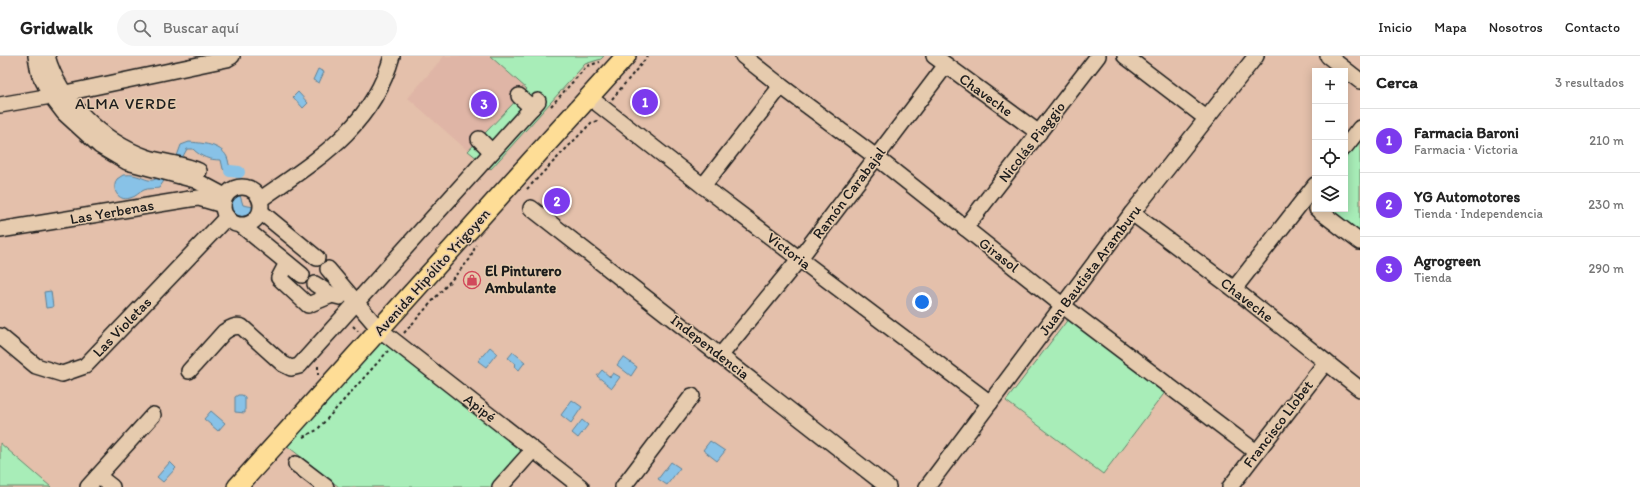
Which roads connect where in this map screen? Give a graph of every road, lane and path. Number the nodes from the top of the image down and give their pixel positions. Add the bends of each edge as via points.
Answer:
1 (36, 56) edge
2 (47, 56) edge
3 (232, 56) edge
4 (392, 56) edge
5 (626, 56) edge
6 (648, 56) edge
7 (743, 56) edge
8 (1098, 56) edge
9 (1125, 56) edge
10 (1256, 56) edge
11 (1328, 56) edge
12 (940, 61) edge
13 (1360, 81) edge
14 (781, 86) junction
15 (58, 95) junction
16 (519, 96) dead end
17 (589, 97) junction
18 (0, 105) edge
19 (610, 113) junction
20 (1206, 118) junction
21 (1360, 128) edge
22 (1039, 133) junction
23 (479, 140) dead end
24 (1348, 143) edge
25 (492, 152) junction
26 (876, 157) junction
27 (703, 186) junction
28 (527, 190) dead end
29 (226, 202) junction
30 (261, 205) junction
31 (1312, 205) edge
32 (532, 208) dead end
33 (1321, 212) edge
34 (1132, 213) junction
35 (242, 226) junction
36 (965, 228) junction
37 (0, 230) edge
38 (478, 241) dead end
39 (1360, 242) edge
40 (317, 258) dead end
41 (800, 258) junction
42 (287, 263) junction
43 (328, 269) dead end
44 (302, 275) dead end
45 (315, 284) dead end
46 (1234, 289) junction
47 (332, 295) junction
48 (357, 302) junction
49 (1062, 305) junction
50 (353, 326) dead end
51 (379, 330) junction
52 (358, 331) dead end
53 (0, 336) edge
54 (396, 342) junction
55 (720, 356) junction
56 (1326, 362) junction
57 (189, 371) dead end
58 (1360, 389) edge
59 (692, 396) dead end
60 (990, 403) junction
61 (153, 415) dead end
62 (299, 442) dead end
63 (533, 450) junction
64 (1256, 452) junction
65 (296, 464) dead end
66 (98, 476) junction
67 (88, 487) edge
68 (112, 487) edge
69 (237, 487) edge
70 (326, 487) edge
71 (500, 487) edge
72 (581, 487) edge
73 (623, 487) edge
74 (888, 487) edge
75 (927, 487) edge
76 (1230, 487) edge

1 - 15 street via 39,73
2 - 15 street via 58,84
3 - 15 street via 228,59
4 - 30 street via 376,96 358,122 329,151
5 - 17 main road, Avenida Hipólito Yrigoyen
6 - 19 path via 613,96 611,101 614,108
7 - 14 street, Girasol
8 - 22 street, Nicolás Piaggio
9 - 20 street
10 - 20 street, Juan Bautista Aramburu
11 - 13 street
12 - 22 street, Chaveche
12 - 26 street, Ramón Carabajal
14 - 26 street, Girasol
14 - 27 street
15 - 18 street
15 - 29 street via 64,113 100,146 127,162 199,181
16 - 25 street via 535,105
17 - 19 street, Victoria
17 - 51 main road, Avenida Hipólito Yrigoyen
19 - 27 street, Victoria
19 - 28 path via 603,122 592,122
20 - 34 street, Juan Bautista Aramburu
21 - 24 street
22 - 36 street, Nicolás Piaggio
23 - 25 street
25 - 48 street
26 - 36 street, Girasol
26 - 41 street, Ramón Carabajal
27 - 41 street, Victoria
29 - 30 street via 236,187 248,187 258,194
29 - 35 street via 236,224
29 - 37 street, Las Yerbenas via 190,199
29 - 53 street, Las Violetas via 85,366 62,374 36,366
30 - 35 street via 256,220
30 - 40 street
31 - 46 street
32 - 55 street, Independencia
33 - 39 street
34 - 46 street, Chaveche
34 - 49 street, Juan Bautista Aramburu
35 - 42 street
36 - 49 street, Girasol
38 - 54 path via 470,259
41 - 55 street, Ramón Carabajal
41 - 60 street, Victoria
42 - 44 street
42 - 47 street via 279,278 308,305
43 - 48 street, Apipé
45 - 47 street
46 - 56 street, Chaveche
47 - 48 street
48 - 51 street, Apipé
48 - 57 street via 299,366 291,368 283,364 242,327 234,327 224,332
49 - 60 street, Juan Bautista Aramburu
49 - 64 street, Girasol
50 - 52 path
51 - 54 street, Apipé
51 - 69 main road, Avenida Hipólito Yrigoyen
54 - 62 path via 317,430
54 - 63 street, Apipé
55 - 74 street, Independencia
56 - 58 street, Chaveche
56 - 64 street, Francisco Llobet
59 - 73 street
60 - 75 street, Juan Bautista Aramburu
61 - 66 street
63 - 71 street
63 - 72 street, Apipé
64 - 76 street, Francisco Llobet
65 - 70 street
66 - 67 street
66 - 68 street

